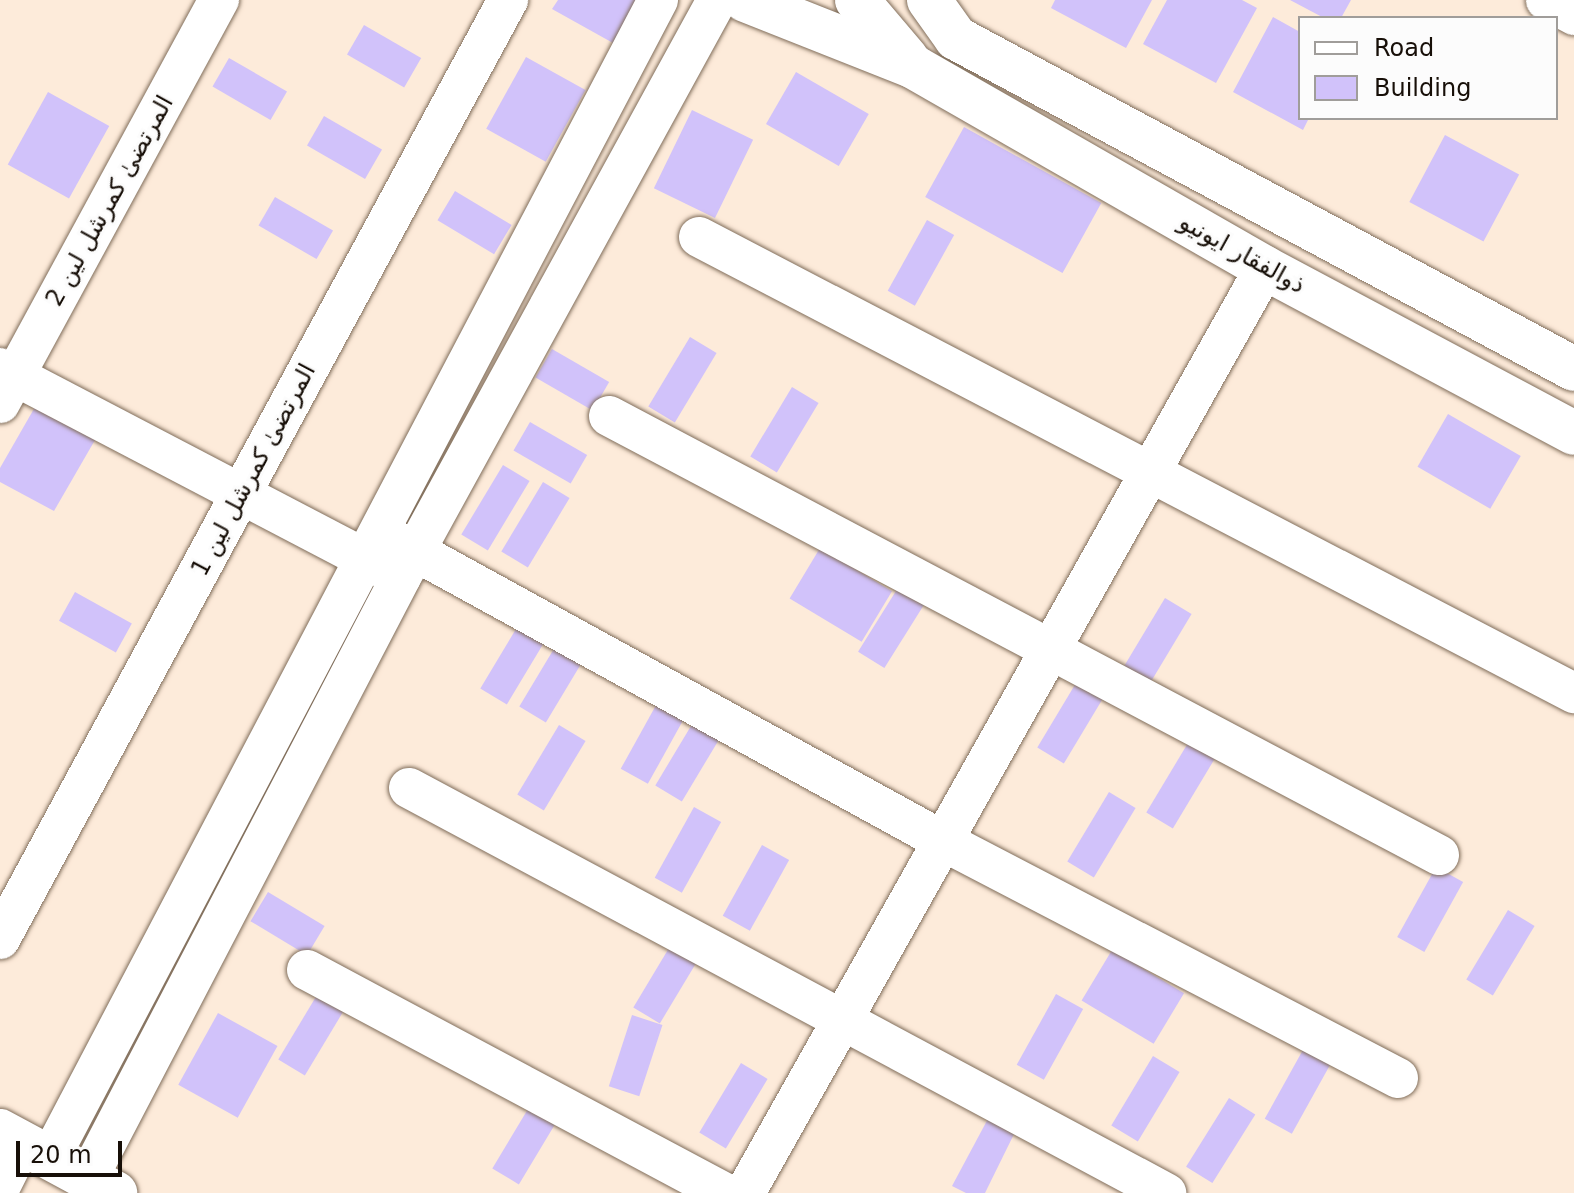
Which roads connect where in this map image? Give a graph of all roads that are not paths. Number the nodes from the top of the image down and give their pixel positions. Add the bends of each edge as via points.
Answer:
1 (219, 0) edge
2 (508, 0) edge
3 (658, 0) edge
4 (717, 0) edge
5 (745, 0) edge
6 (857, 0) edge
7 (929, 0) edge
8 (1546, 0) edge
9 (1574, 15) edge
10 (954, 19) edge
11 (914, 67) junction
12 (699, 237) dead end
13 (1265, 268) junction
14 (1574, 369) edge
15 (5, 382) edge
16 (609, 416) dead end
17 (1574, 433) edge
18 (1150, 472) junction
19 (240, 496) junction
20 (371, 545) junction
21 (408, 564) junction
22 (1051, 649) junction
23 (1574, 693) edge
24 (409, 788) dead end
25 (943, 841) junction
26 (1439, 855) dead end
27 (0, 939) edge
28 (307, 970) dead end
29 (843, 1020) junction
30 (1398, 1078) dead end
31 (55, 1161) edge
32 (0, 1187) edge
33 (725, 1193) edge
34 (745, 1193) edge
35 (1166, 1193) edge

1 - 15 street, المرتضیٰ کمرشل لین 2
2 - 19 street, المرتضیٰ کمرشل لین 1
3 - 20 street
4 - 21 street
5 - 11 street
6 - 11 street
7 - 10 street
8 - 9 street
10 - 14 street
11 - 13 street, ذوالفقار ایونیو
12 - 18 street
13 - 17 street, ذوالفقار ایونیو
13 - 18 street
15 - 19 street
16 - 22 street
18 - 22 street
18 - 23 street
19 - 20 street
19 - 27 street, المرتضیٰ کمرشل لین 1
20 - 21 street
20 - 31 street
21 - 25 street
21 - 31 street
22 - 25 street
22 - 26 street
24 - 29 street
25 - 29 street
25 - 30 street
28 - 33 street
29 - 34 street
29 - 35 street
31 - 32 street

